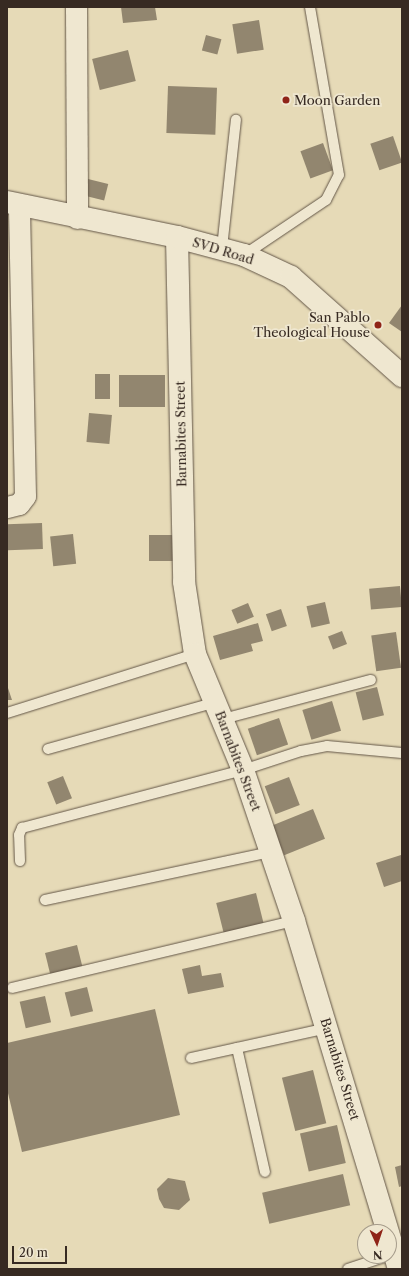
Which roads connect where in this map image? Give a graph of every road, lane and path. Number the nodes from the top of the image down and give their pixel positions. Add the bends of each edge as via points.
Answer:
1 (76, 7) edge
2 (310, 7) edge
3 (236, 120) dead end
4 (13, 204) edge
5 (77, 218) junction
6 (177, 237) junction
7 (222, 248) junction
8 (244, 255) junction
9 (402, 376) edge
10 (7, 507) edge
11 (195, 654) junction
12 (371, 680) dead end
13 (219, 711) junction
14 (7, 713) edge
15 (48, 749) dead end
16 (402, 752) edge
17 (243, 770) junction
18 (271, 852) junction
19 (20, 861) dead end
20 (45, 900) dead end
21 (294, 921) junction
22 (12, 988) dead end
23 (327, 1028) junction
24 (237, 1048) junction
25 (191, 1058) dead end
26 (265, 1172) dead end
27 (383, 1224) edge
28 (368, 1264) edge
29 (348, 1269) edge

1 - 5 street
2 - 8 lane via 339,175 326,200
3 - 7 lane
4 - 5 street, SVD Road
4 - 10 street via 25,496 19,504
5 - 6 street, SVD Road
6 - 7 street, SVD Road
6 - 11 street, Barnabites Street via 184,582
7 - 8 street, SVD Road
8 - 9 street, SVD Road via 292,277
11 - 13 street, Barnabites Street
11 - 14 lane
12 - 13 lane
13 - 15 lane
13 - 17 street, Barnabites Street
16 - 17 lane via 327,746
17 - 18 street, Barnabites Street
17 - 19 lane via 22,828 19,835
18 - 20 lane
18 - 21 street, Barnabites Street
21 - 22 lane
21 - 23 street, Barnabites Street
23 - 24 lane
23 - 27 street, Barnabites Street
24 - 25 lane
24 - 26 lane
28 - 29 lane

